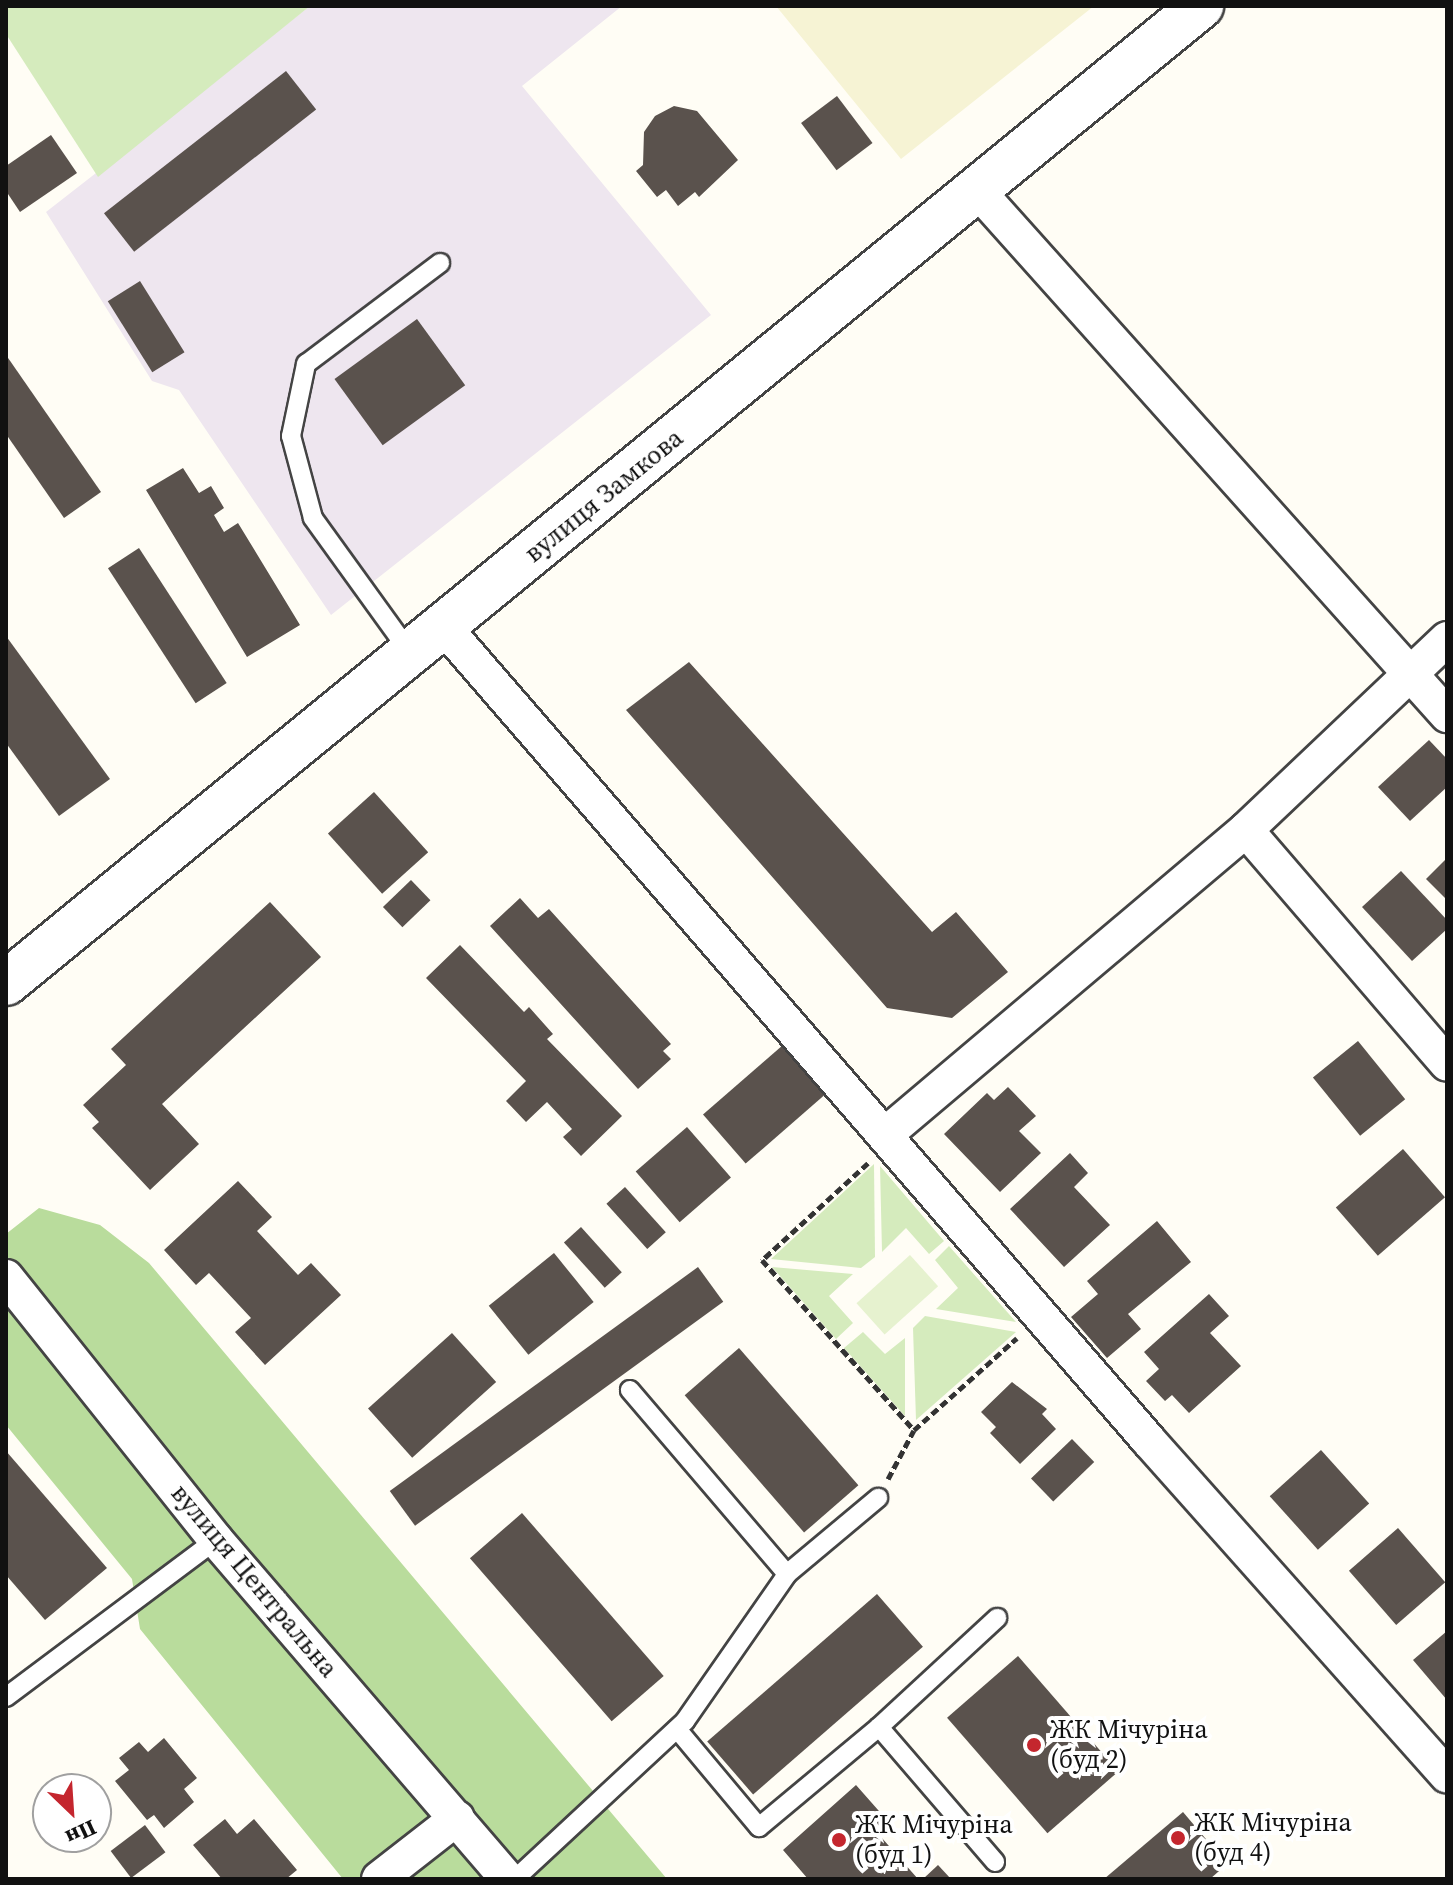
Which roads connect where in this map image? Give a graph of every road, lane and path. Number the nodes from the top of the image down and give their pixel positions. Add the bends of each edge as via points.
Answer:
1 (1201, 6) edge
2 (977, 190) junction
3 (440, 263) dead end
4 (444, 627) junction
5 (1447, 639) edge
6 (411, 654) junction
7 (1411, 675) junction
8 (1447, 715) edge
9 (1246, 830) junction
10 (6, 983) edge
11 (1447, 1064) edge
12 (889, 1137) junction
13 (6, 1277) edge
14 (1042, 1316) junction
15 (630, 1390) dead end
16 (914, 1430) junction
17 (878, 1498) joint
18 (216, 1540) junction
19 (787, 1574) junction
20 (997, 1618) dead end
21 (6, 1697) edge
22 (879, 1727) junction
23 (677, 1729) junction
24 (1447, 1776) edge
25 (457, 1818) junction
26 (995, 1862) dead end
27 (379, 1879) edge
28 (508, 1879) edge
29 (515, 1879) edge

1 - 2 street, вулиця Замкова
2 - 4 street, вулиця Замкова
2 - 7 street
3 - 6 lane via 306,364 291,436 313,518
4 - 6 street, вулиця Замкова
4 - 12 street
5 - 7 street
6 - 10 street, вулиця Замкова
7 - 8 street
7 - 9 street
9 - 11 street
9 - 12 street
12 - 14 street
12 - 16 path via 762,1260
13 - 18 street, вулиця Центральна
14 - 16 path
14 - 24 street
15 - 19 lane
16 - 17 path
17 - 19 lane
18 - 21 lane
18 - 25 street, вулиця Центральна
19 - 23 lane
20 - 22 lane
22 - 23 lane via 759,1827
22 - 26 lane
23 - 29 lane
25 - 27 street
25 - 28 street, вулиця Центральна

